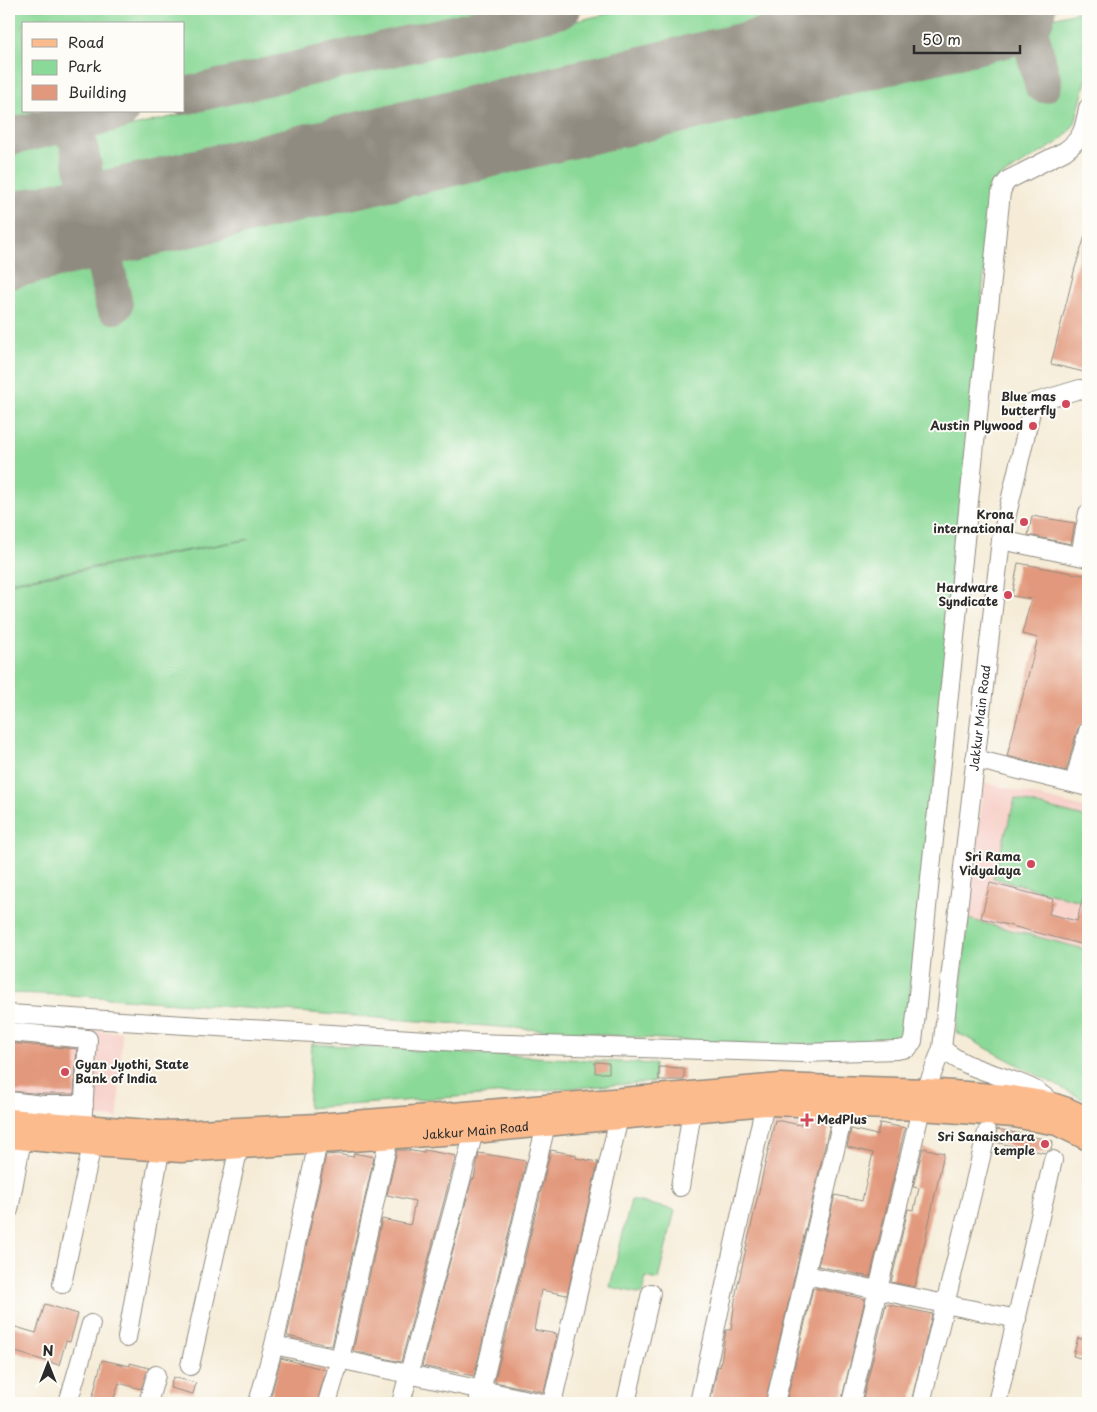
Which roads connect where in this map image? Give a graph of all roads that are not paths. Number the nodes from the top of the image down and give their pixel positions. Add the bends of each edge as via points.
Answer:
1 (1088, 108) edge
2 (1088, 391) edge
3 (1088, 513) edge
4 (1002, 540) junction
5 (1084, 557) edge
6 (1088, 731) edge
7 (975, 759) junction
8 (1081, 785) edge
9 (9, 1014) edge
10 (9, 1032) edge
11 (942, 1048) junction
12 (923, 1100) junction
13 (9, 1101) edge
14 (765, 1104) junction
15 (1058, 1106) junction
16 (845, 1108) junction
17 (692, 1111) junction
18 (619, 1118) junction
19 (1088, 1119) edge
20 (9, 1120) edge
21 (86, 1125) junction
22 (546, 1125) junction
23 (474, 1132) junction
24 (987, 1132) dead end
25 (318, 1133) junction
26 (389, 1137) junction
27 (15, 1138) edge
28 (1088, 1139) edge
29 (239, 1148) junction
30 (160, 1150) junction
31 (1053, 1160) dead end
32 (680, 1188) dead end
33 (9, 1210) edge
34 (806, 1276) junction
35 (62, 1284) dead end
36 (878, 1290) junction
37 (651, 1293) dead end
38 (945, 1304) junction
39 (1017, 1319) junction
40 (91, 1324) dead end
41 (127, 1338) dead end
42 (274, 1345) junction
43 (340, 1359) junction
44 (190, 1366) dead end
45 (409, 1374) junction
46 (156, 1375) dead end
47 (480, 1397) edge
48 (68, 1403) edge
49 (148, 1403) edge
50 (258, 1403) edge
51 (327, 1403) edge
52 (401, 1403) edge
53 (542, 1403) edge
54 (552, 1403) edge
55 (626, 1403) edge
56 (699, 1403) edge
57 (775, 1403) edge
58 (851, 1403) edge
59 (921, 1403) edge
60 (997, 1403) edge

1 - 9 street via 1084,130 1074,145 1008,180 1002,192 914,1033 908,1048 802,1053 485,1043
2 - 4 street, Jakkur Main Road via 1080,389 1033,403
3 - 5 street
4 - 5 street
4 - 7 street, Jakkur Main Road
6 - 8 street
7 - 8 street
7 - 11 street, Jakkur Main Road
10 - 21 street via 88,1039
11 - 12 street, Jakkur Main Road
11 - 15 street via 963,1063 1034,1090
12 - 15 main road via 1006,1096
12 - 16 main road, Jakkur Main Road
12 - 25 main road, Jakkur Main Road via 780,1085 477,1112
12 - 28 main road via 1040,1120 1066,1127
12 - 36 street
13 - 21 street via 43,1105
14 - 16 main road, Jakkur Main Road
14 - 17 main road, Jakkur Main Road
14 - 56 street
15 - 19 main road
16 - 34 street
17 - 18 main road, Jakkur Main Road
17 - 32 street
18 - 22 main road, Jakkur Main Road
18 - 54 street
20 - 21 main road, Jakkur Main Road
21 - 25 main road, Jakkur Main Road via 178,1132
21 - 27 main road, Jakkur Main Road
21 - 30 main road, Jakkur Main Road
21 - 35 street
22 - 23 main road, Jakkur Main Road
22 - 47 street
23 - 26 main road, Jakkur Main Road
23 - 45 street
24 - 38 street
25 - 26 main road, Jakkur Main Road
25 - 29 main road, Jakkur Main Road
25 - 42 street
26 - 43 street
27 - 33 street
29 - 30 main road, Jakkur Main Road
29 - 44 street
30 - 41 street
31 - 39 street
34 - 36 street
34 - 57 street
36 - 38 street
36 - 58 street
37 - 55 street
38 - 39 street
38 - 59 street
39 - 60 street
40 - 48 street
42 - 43 street
42 - 50 street
43 - 45 street
43 - 51 street
45 - 47 street
45 - 52 street
46 - 49 street
47 - 53 street

